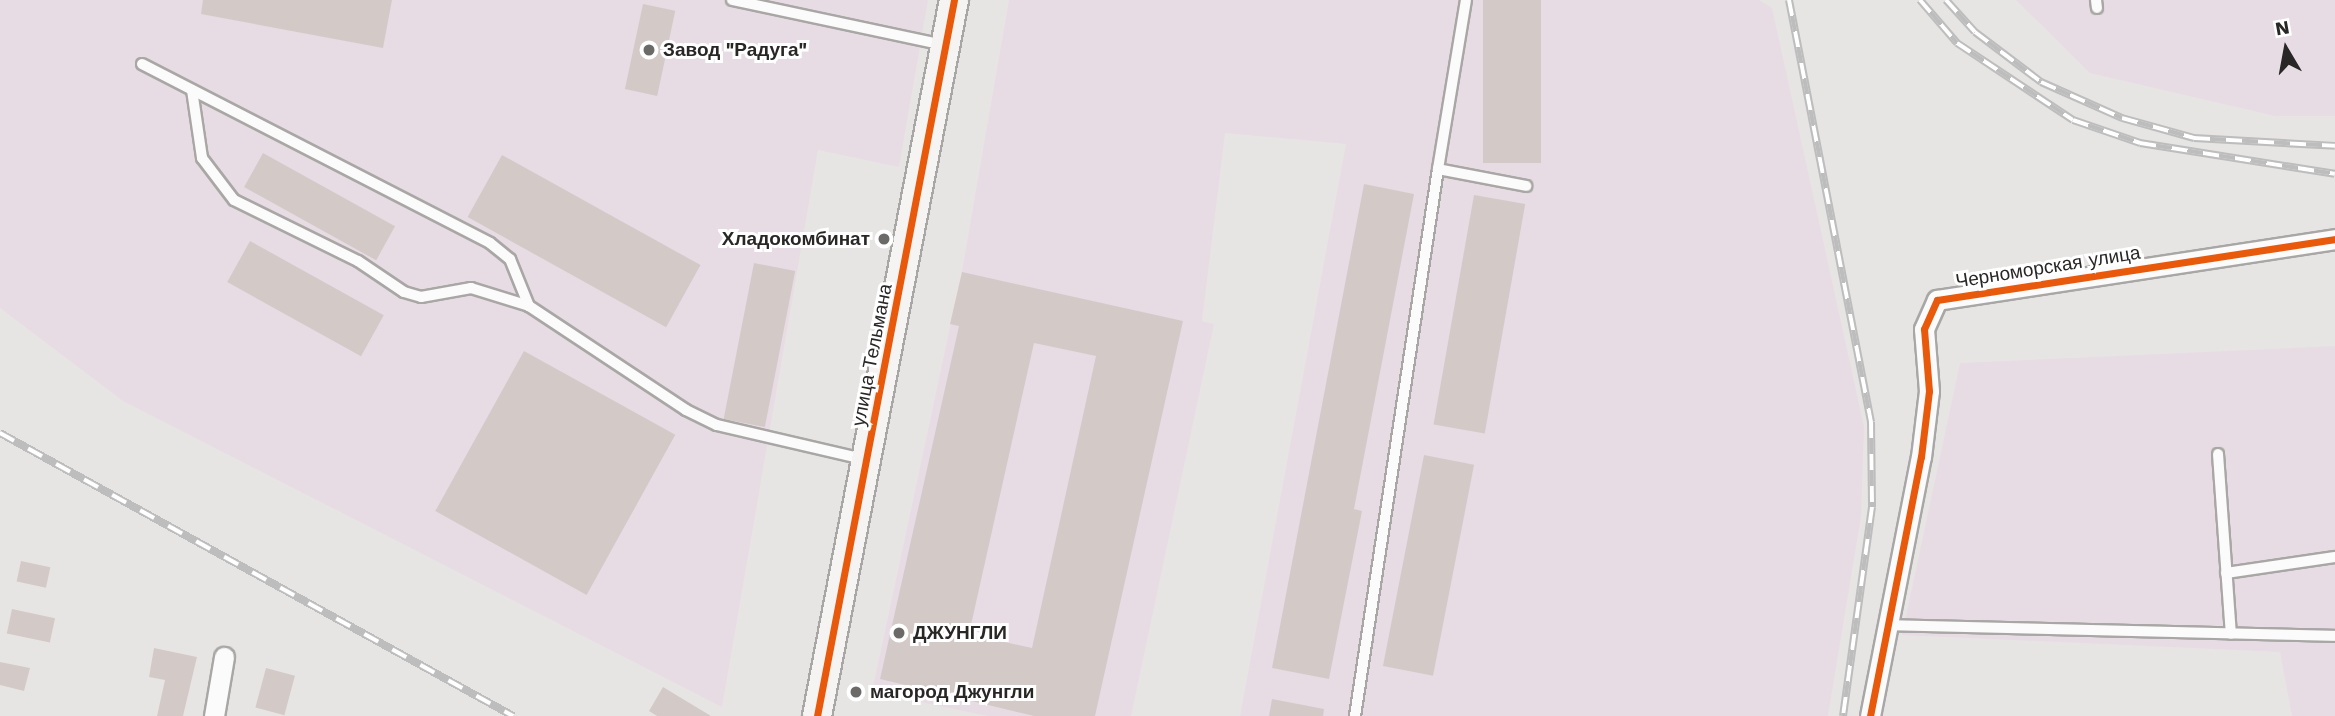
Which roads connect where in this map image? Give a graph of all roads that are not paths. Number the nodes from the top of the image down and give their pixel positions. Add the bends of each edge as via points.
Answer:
1 (732, 0) edge
2 (954, 0) edge
3 (1466, 0) edge
4 (947, 45) junction
5 (142, 64) dead end
6 (192, 90) junction
7 (1438, 169) junction
8 (1526, 186) dead end
9 (2335, 239) edge
10 (529, 306) junction
11 (2218, 454) dead end
12 (867, 460) junction
13 (2335, 557) edge
14 (2226, 573) junction
15 (1888, 625) junction
16 (2231, 634) junction
17 (2335, 636) edge
18 (224, 657) dead end
19 (214, 716) edge
20 (817, 716) edge
21 (1355, 716) edge
22 (1870, 716) edge

1 - 4 lane
2 - 4 street, улица Тельмана
3 - 7 lane
4 - 12 street, улица Тельмана
5 - 6 lane
6 - 10 lane via 491,243 510,259
6 - 10 lane via 202,158 234,200 358,261 404,292 421,297 471,288
7 - 8 lane
7 - 21 lane
9 - 15 street, Черноморская улица via 1937,300 1924,329 1928,404
10 - 12 lane via 686,410 717,425
11 - 14 lane
12 - 20 street, улица Тельмана
13 - 14 lane
14 - 16 lane
15 - 16 lane
15 - 22 street, Черноморская улица
16 - 17 lane
18 - 19 street

